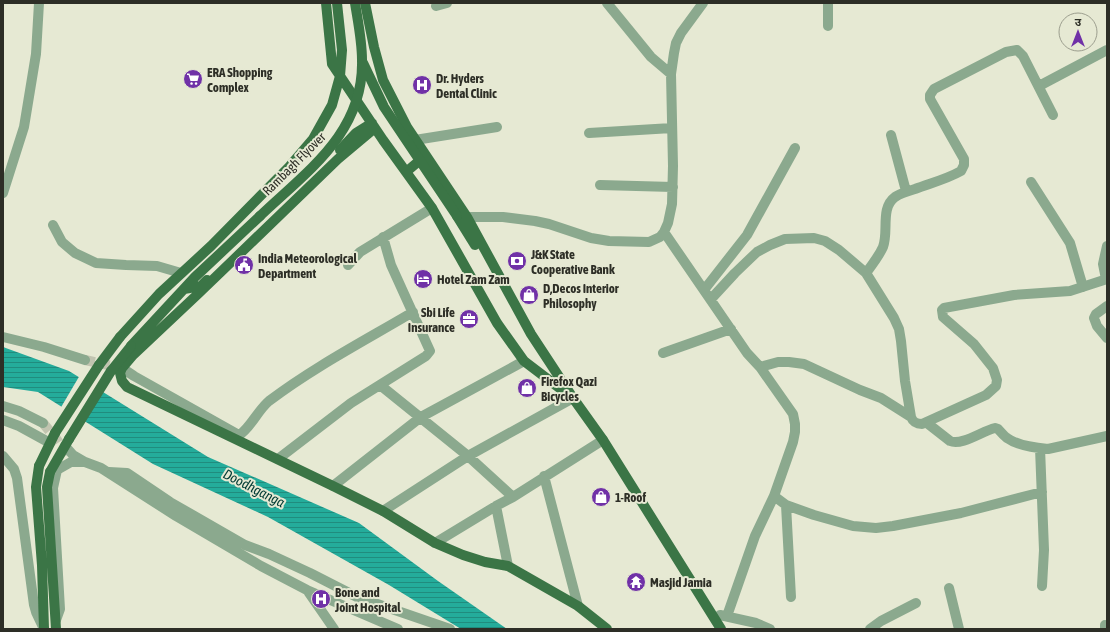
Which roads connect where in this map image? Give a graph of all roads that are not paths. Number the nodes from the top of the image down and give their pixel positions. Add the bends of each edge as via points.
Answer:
1 (40, 3) edge
2 (326, 3) edge
3 (337, 3) edge
4 (355, 3) edge
5 (365, 3) edge
6 (447, 3) edge
7 (607, 3) edge
8 (702, 3) edge
9 (828, 3) edge
10 (436, 6) dead end
11 (828, 26) dead end
12 (1107, 50) edge
13 (362, 61) junction
14 (671, 74) junction
15 (340, 76) junction
16 (1039, 86) junction
17 (1053, 115) dead end
18 (373, 125) junction
19 (497, 127) dead end
20 (672, 128) junction
21 (589, 132) dead end
22 (891, 135) dead end
23 (415, 140) junction
24 (795, 148) dead end
25 (425, 156) junction
26 (406, 172) junction
27 (1032, 182) dead end
28 (600, 185) dead end
29 (673, 187) junction
30 (906, 191) junction
31 (3, 193) edge
32 (432, 208) junction
33 (462, 217) junction
34 (53, 225) dead end
35 (664, 232) junction
36 (383, 237) junction
37 (1107, 246) edge
38 (348, 265) dead end
39 (181, 273) junction
40 (866, 273) junction
41 (1106, 279) edge
42 (1083, 287) junction
43 (184, 289) junction
44 (704, 290) junction
45 (711, 299) junction
46 (1107, 306) edge
47 (413, 312) junction
48 (731, 329) junction
49 (3, 337) edge
50 (1107, 338) edge
51 (663, 353) dead end
52 (85, 360) tunnel mouth
53 (524, 361) junction
54 (119, 367) junction
55 (760, 367) junction
56 (380, 385) junction
57 (573, 398) junction
58 (3, 406) edge
59 (420, 416) junction
60 (911, 417) junction
61 (3, 420) edge
62 (43, 423) tunnel mouth
63 (927, 423) junction
64 (1107, 436) edge
65 (604, 440) junction
66 (50, 443) junction
67 (65, 446) junction
68 (1040, 448) junction
69 (3, 456) edge
70 (468, 456) junction
71 (278, 459) junction
72 (85, 462) junction
73 (108, 472) junction
74 (544, 476) junction
75 (333, 486) junction
76 (1042, 492) junction
77 (774, 496) junction
78 (513, 497) junction
79 (786, 505) junction
80 (496, 506) junction
81 (383, 511) junction
82 (435, 543) junction
83 (508, 566) junction
84 (1042, 586) dead end
85 (949, 588) dead end
86 (307, 590) junction
87 (791, 597) dead end
88 (916, 604) dead end
89 (578, 606) junction
90 (712, 614) junction
91 (727, 616) junction
92 (56, 624) edge
93 (44, 629) edge
94 (334, 629) edge
95 (398, 629) edge
96 (450, 629) edge
97 (606, 629) edge
98 (720, 629) edge
99 (770, 629) edge
100 (870, 629) edge
101 (959, 629) edge

1 - 31 street via 36,54 24,127
2 - 15 main road via 332,64
3 - 15 main road via 342,50
4 - 13 main road, Rambagh Flyover, bridge
5 - 23 main road via 383,80
6 - 10 street
7 - 14 street via 651,57
8 - 14 street via 676,43
9 - 11 street
12 - 16 street
13 - 33 main road, bridge via 384,107
13 - 43 main road, Rambagh Flyover, bridge via 357,103 337,141
14 - 20 street
15 - 18 main road
15 - 39 main road via 332,105 313,139 290,167
16 - 17 street
16 - 30 street via 1023,56 1017,50 1012,50 934,89 930,99 964,159 964,165 961,171 948,178
18 - 26 main road
18 - 43 main road via 356,133 201,286
18 - 54 main road
19 - 23 street
20 - 21 street
20 - 29 street
22 - 30 street
23 - 25 main road
24 - 44 street via 747,235
25 - 26 main road
25 - 33 main road
26 - 32 main road
27 - 42 street via 1070,243
28 - 29 street
29 - 35 street via 671,215
30 - 40 street via 893,198 888,207 884,246
32 - 36 street
32 - 53 main road via 497,323
33 - 35 street via 503,217 535,221 609,241 650,242
33 - 57 main road via 512,315 520,328 532,334
34 - 39 street via 62,242 74,253 96,263 156,266
35 - 44 street
36 - 38 street via 360,252
36 - 47 street via 391,265
37 - 41 street via 1103,264
39 - 66 main road, bridge via 120,337
40 - 45 street via 825,240 785,239 757,252
40 - 60 street via 899,329
41 - 42 street
42 - 63 street via 1052,293 1014,295 944,308 941,315 974,344 993,368 997,380 996,386 986,395
43 - 67 main road, Rambagh Flyover, bridge via 111,371
44 - 45 street
45 - 48 street
46 - 50 street via 1094,318
47 - 54 street via 305,375 263,406 239,435
47 - 56 street via 430,351
48 - 51 street
48 - 55 street
49 - 52 street
53 - 57 main road
53 - 59 street
54 - 71 main road via 122,381 127,387
55 - 60 street via 778,362 804,364 881,398
55 - 77 street via 793,414 795,424 793,442
56 - 59 street
56 - 71 street via 351,403
57 - 65 main road
57 - 70 street
58 - 62 street
59 - 70 street
59 - 75 street
60 - 63 street via 917,424
61 - 66 street
63 - 68 street via 953,442 996,428 1010,440
64 - 68 street via 1048,449
65 - 74 street
65 - 90 main road
66 - 93 main road, bridge via 39,466 36,487
67 - 72 street via 73,455
67 - 92 main road, Rambagh Flyover, bridge via 50,472 47,488
68 - 76 street
69 - 93 street via 14,469 17,478 34,604
70 - 78 street
70 - 81 street
71 - 75 main road
72 - 73 street
72 - 92 street via 71,462 57,470 53,488 60,609
73 - 86 street via 176,516
73 - 96 street via 127,473 170,502 245,545 357,597
74 - 78 street
74 - 89 street
75 - 81 main road
76 - 79 street via 961,513 876,528 845,524
76 - 84 street
77 - 79 street
77 - 91 street via 755,536
78 - 80 street
79 - 87 street
80 - 82 street
80 - 83 street
81 - 82 main road
82 - 83 main road via 485,562
83 - 89 main road
85 - 101 street
86 - 94 street
86 - 95 street
88 - 100 street
89 - 97 main road
90 - 91 street
90 - 98 main road
91 - 99 street

